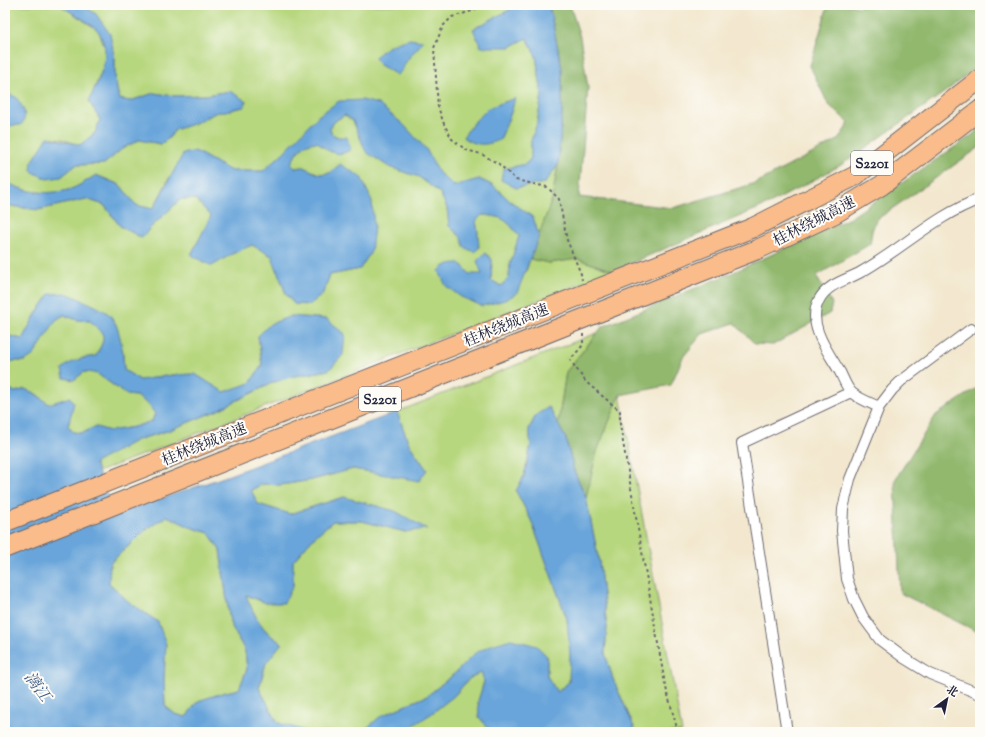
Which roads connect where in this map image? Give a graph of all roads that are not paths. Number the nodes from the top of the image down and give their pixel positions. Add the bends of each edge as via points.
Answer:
1 (980, 79) edge
2 (980, 110) edge
3 (980, 199) edge
4 (971, 329) dead end
5 (851, 392) junction
6 (879, 407) junction
7 (5, 522) edge
8 (5, 548) edge
9 (980, 694) edge
10 (787, 732) edge

1 - 7 highway, 桂林绕城高速 / S2201, bridge via 855,176 752,228
2 - 8 highway, 桂林绕城高速 / S2201, bridge via 882,185 834,214 756,250
3 - 5 street via 945,215 862,272 830,287 822,295 816,308 818,334
4 - 6 street via 901,381
5 - 6 street
5 - 10 street via 742,443
6 - 9 street via 850,479 843,509 842,531 847,578 854,599 863,617 880,640 930,674

